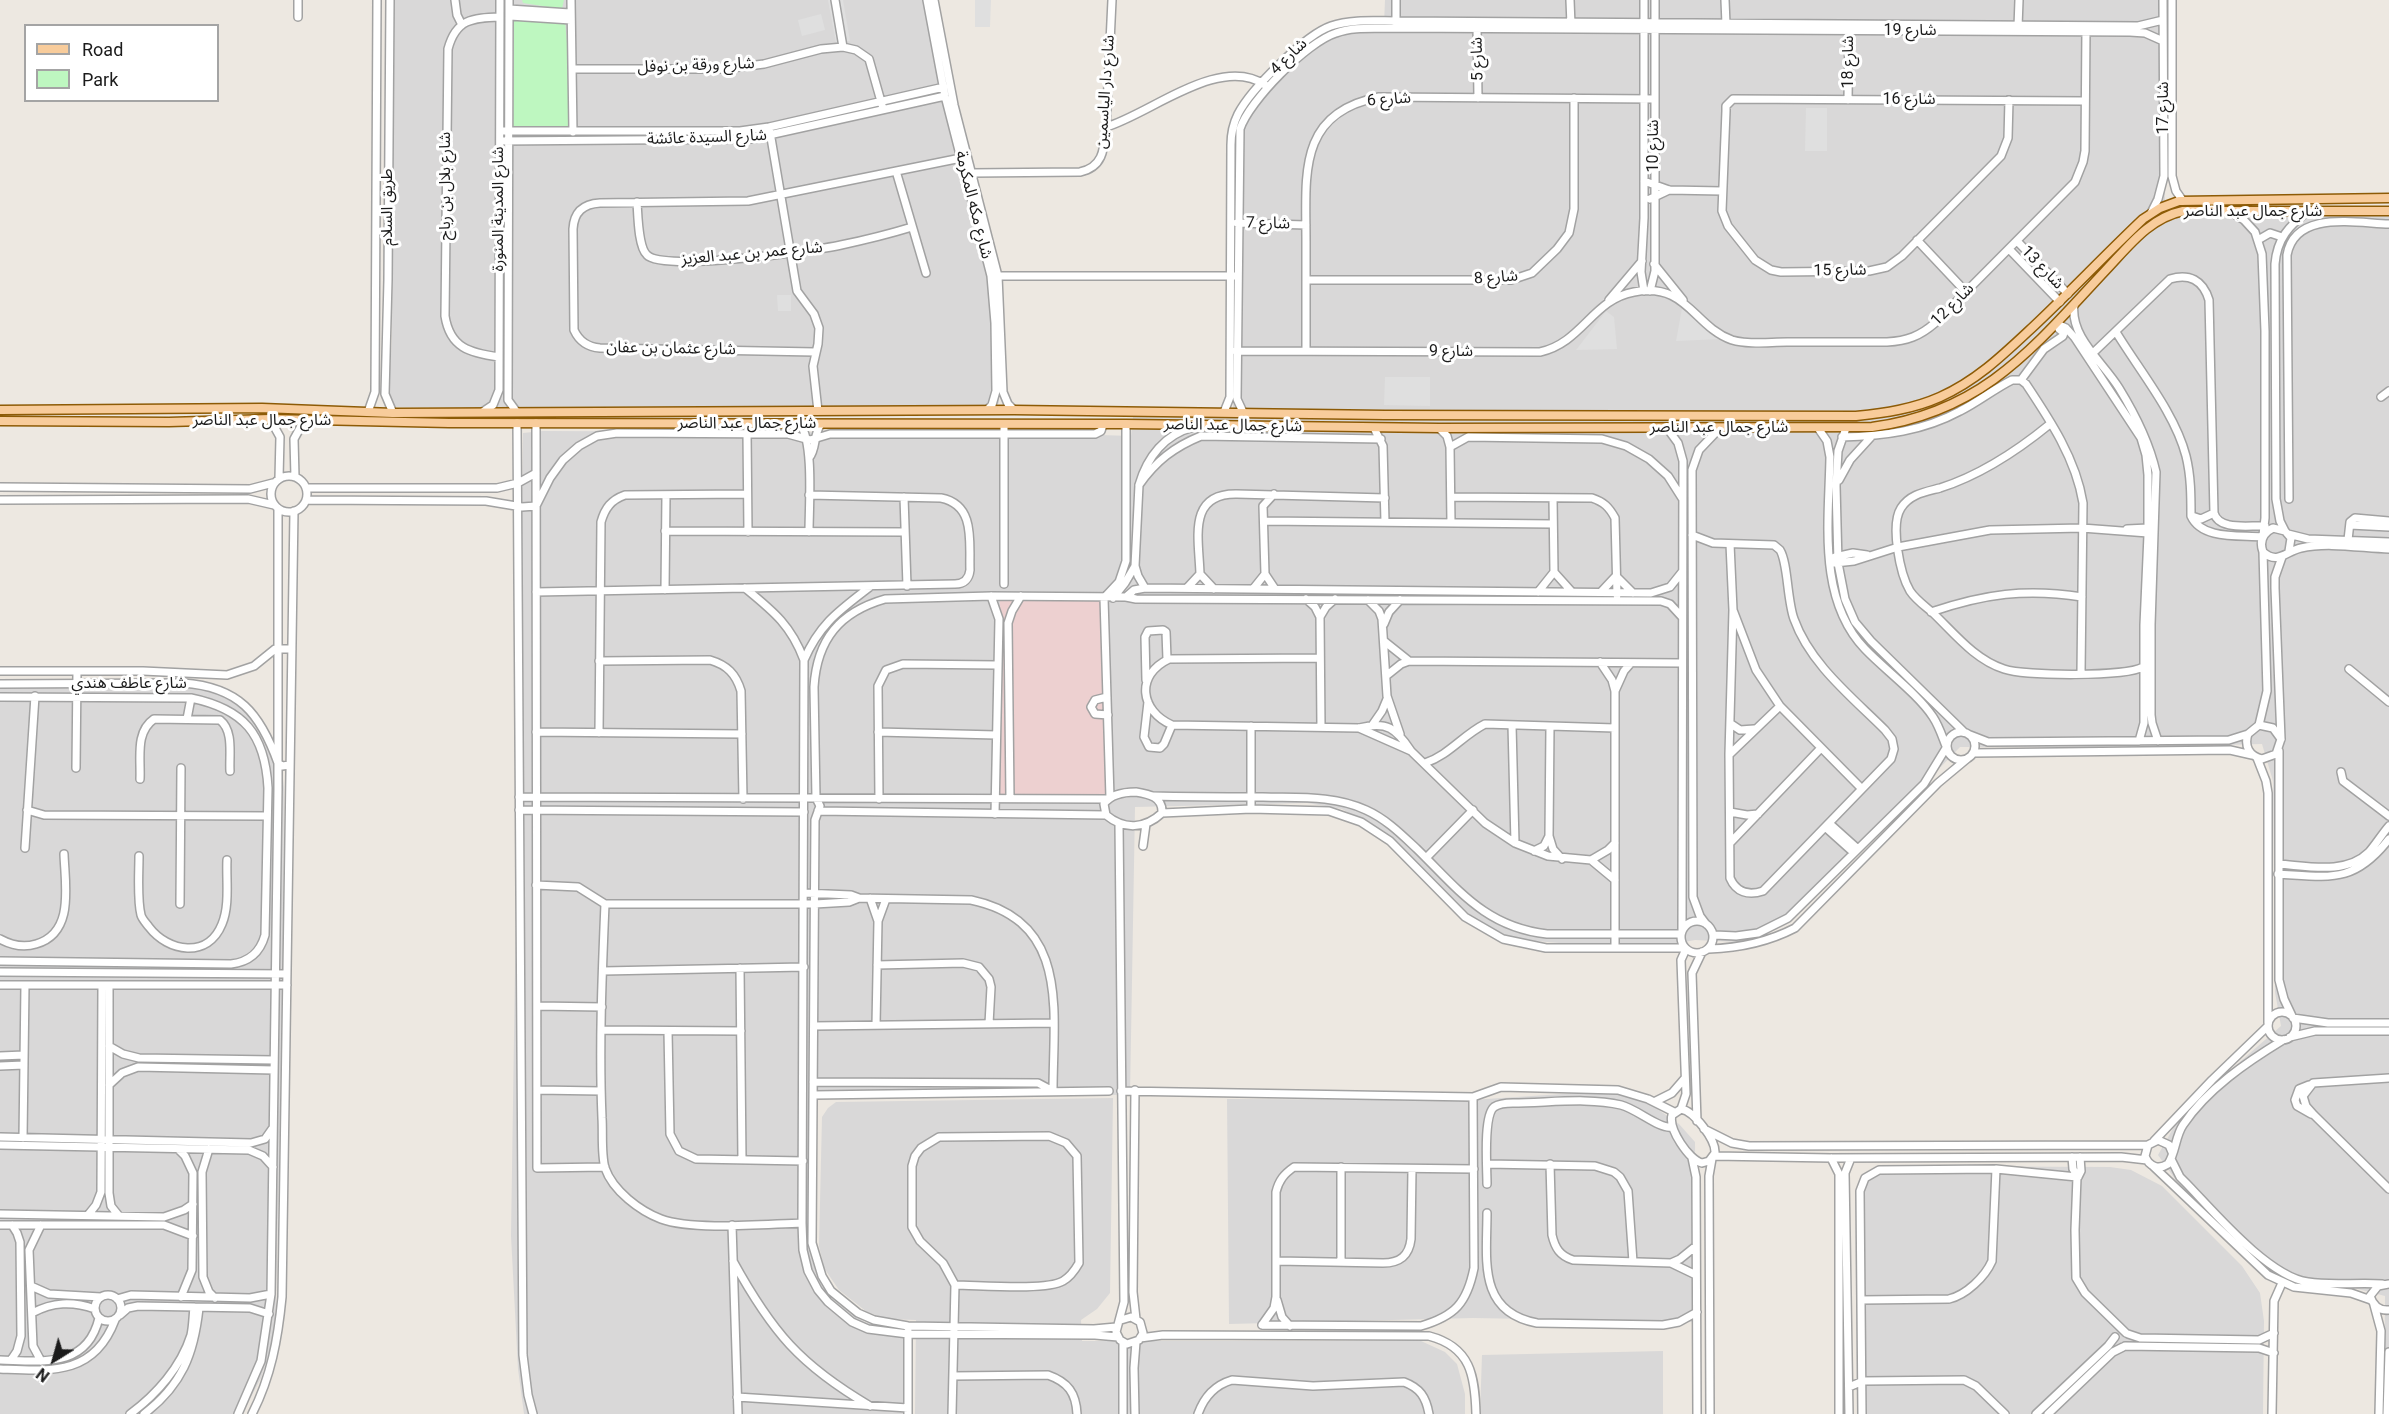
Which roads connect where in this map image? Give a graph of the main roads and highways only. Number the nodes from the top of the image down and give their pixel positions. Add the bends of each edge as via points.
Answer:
1 (2389, 198) edge
2 (2389, 211) edge
3 (0, 410) edge
4 (41, 410) junction
5 (65, 410) junction
6 (687, 411) junction
7 (669, 412) junction
8 (1525, 416) junction
9 (1550, 416) junction
10 (66, 420) junction
11 (0, 421) edge
12 (40, 421) junction
13 (669, 424) junction
14 (688, 424) junction
15 (1524, 428) junction
16 (1551, 428) junction

1 - 9 main road, شارع جمال عبد الناصر via 2169,204 2151,213 1977,377 1940,397 1888,412 1838,417
2 - 16 main road, شارع جمال عبد الناصر via 2183,211 2161,218 2004,374 1954,404 1902,422 1846,428
3 - 4 main road, شارع جمال عبد الناصر
4 - 5 main road, شارع جمال عبد الناصر
4 - 12 main road via 44,415
5 - 7 main road, شارع جمال عبد الناصر
5 - 10 main road via 62,416
6 - 7 main road, شارع جمال عبد الناصر
6 - 8 main road, شارع جمال عبد الناصر
6 - 14 main road
7 - 13 main road
8 - 9 main road, شارع جمال عبد الناصر
8 - 15 main road via 1528,422
9 - 16 main road
10 - 12 main road, شارع جمال عبد الناصر
10 - 13 main road, شارع جمال عبد الناصر
11 - 12 main road, شارع جمال عبد الناصر
13 - 14 main road, شارع جمال عبد الناصر
14 - 15 main road, شارع جمال عبد الناصر
15 - 16 main road, شارع جمال عبد الناصر

